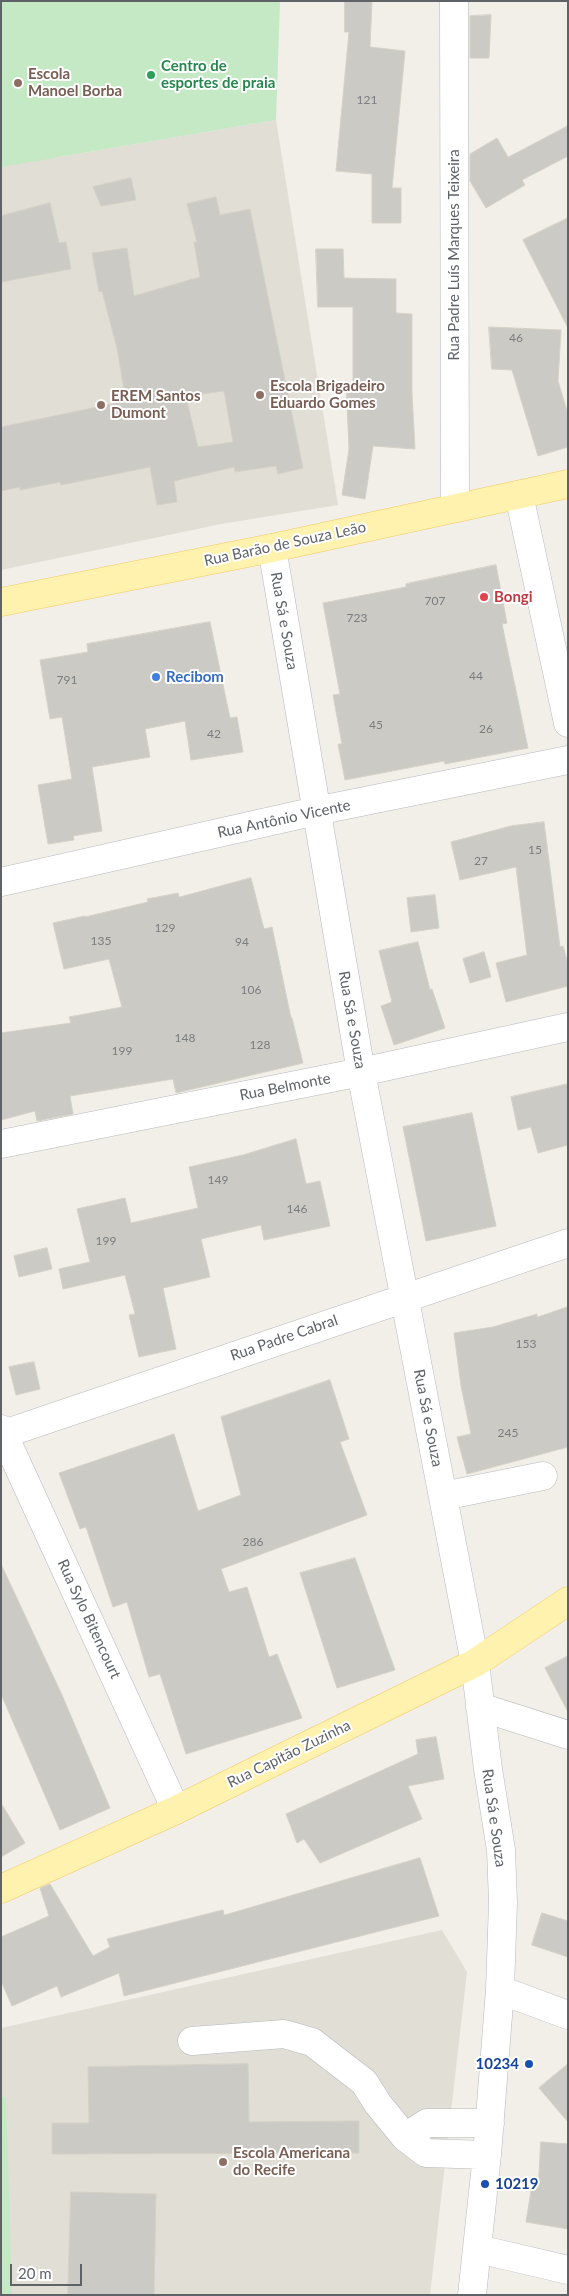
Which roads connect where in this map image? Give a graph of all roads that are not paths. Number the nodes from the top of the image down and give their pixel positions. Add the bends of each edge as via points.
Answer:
1 (454, 1) edge
2 (568, 484) edge
3 (519, 495) junction
4 (455, 508) junction
5 (272, 548) junction
6 (1, 602) edge
7 (568, 723) edge
8 (568, 760) edge
9 (316, 811) junction
10 (1, 882) edge
11 (568, 1027) edge
12 (361, 1072) junction
13 (1, 1144) edge
14 (568, 1243) edge
15 (405, 1297) junction
16 (2, 1432) edge
17 (543, 1476) dead end
18 (443, 1496) junction
19 (568, 1601) edge
20 (475, 1663) junction
21 (480, 1707) junction
22 (568, 1735) edge
23 (176, 1810) junction
24 (1, 1889) edge
25 (500, 1990) junction
26 (568, 2015) edge
27 (192, 2041) dead end
28 (490, 2123) junction
29 (405, 2137) junction
30 (487, 2155) junction
31 (478, 2248) junction
32 (568, 2270) edge
33 (472, 2295) edge

1 - 4 street, Rua Padre Luís Marques Teixeira
2 - 3 main road, Rua Barão de Souza Leão
3 - 4 main road, Rua Barão de Souza Leão
3 - 7 street
4 - 5 main road, Rua Barão de Souza Leão
5 - 6 main road, Rua Barão de Souza Leão
5 - 9 street, Rua Sá e Souza
8 - 9 street, Rua Antônio Vicente
9 - 10 street, Rua Antônio Vicente
9 - 12 street, Rua Sá e Souza
11 - 12 street, Rua Belmonte
12 - 13 street, Rua Belmonte
12 - 15 street, Rua Sá e Souza
14 - 15 street, Rua Padre Cabral
15 - 16 street, Rua Padre Cabral
15 - 18 street, Rua Sá e Souza
16 - 23 street, Rua Sylo Bitencourt
17 - 18 street
18 - 20 street, Rua Sá e Souza
19 - 20 main road, Rua Capitão Zuzinha
20 - 21 street, Rua Sá e Souza
20 - 23 main road, Rua Capitão Zuzinha
21 - 22 street
21 - 25 street, Rua Sá e Souza via 501,1850
23 - 24 main road, Rua Capitão Zuzinha
25 - 26 street
25 - 28 street, Rua Sá e Souza
27 - 29 street via 284,2034 312,2042 364,2082
28 - 29 street via 427,2124
28 - 30 street, Rua Sá e Souza
29 - 30 street via 426,2152
30 - 31 street, Rua Sá e Souza
31 - 32 street
31 - 33 street, Rua Sá e Souza

